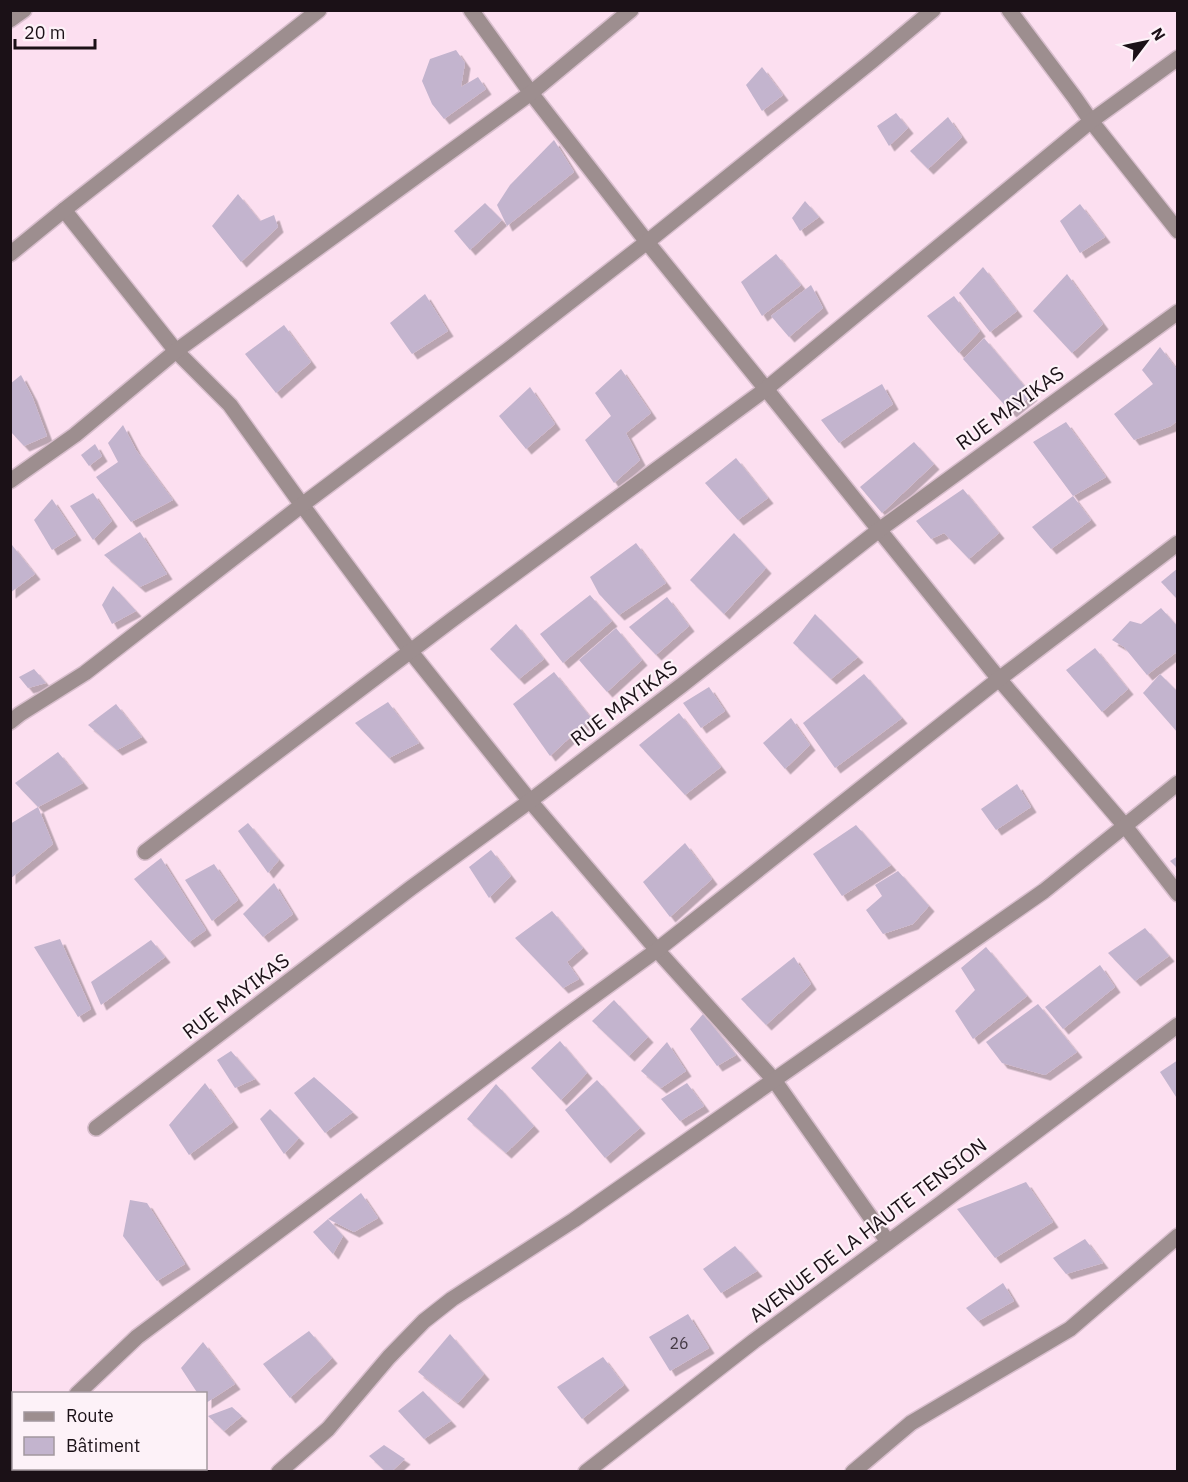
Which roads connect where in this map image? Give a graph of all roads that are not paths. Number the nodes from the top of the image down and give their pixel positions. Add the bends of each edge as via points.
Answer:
1 (24, 10) edge
2 (319, 10) edge
3 (471, 10) edge
4 (631, 10) edge
5 (933, 10) edge
6 (1009, 10) edge
7 (10, 20) edge
8 (1178, 58) edge
9 (531, 93) junction
10 (1091, 121) junction
11 (64, 210) junction
12 (1178, 231) edge
13 (647, 242) junction
14 (10, 254) edge
15 (1178, 312) edge
16 (176, 351) junction
17 (766, 389) junction
18 (10, 481) edge
19 (302, 505) junction
20 (879, 530) junction
21 (1178, 543) edge
22 (411, 652) junction
23 (999, 680) junction
24 (10, 722) edge
25 (1178, 783) edge
26 (530, 801) junction
27 (1125, 826) junction
28 (145, 852) dead end
29 (1178, 894) edge
30 (657, 950) junction
31 (1178, 1025) edge
32 (774, 1080) junction
33 (96, 1128) dead end
34 (1178, 1236) edge
35 (888, 1242) junction
36 (79, 1392) edge
37 (279, 1472) edge
38 (586, 1472) edge
39 (852, 1472) edge

1 - 7 street
2 - 11 street
3 - 9 street
4 - 9 street
5 - 13 street
6 - 10 street
8 - 10 street
9 - 13 street
9 - 16 street
10 - 12 street
10 - 17 street
11 - 14 street
11 - 16 street
13 - 17 street
13 - 19 street
15 - 20 street, RUE MAYIKAS
16 - 18 street via 75,435
16 - 19 street via 230,405
17 - 20 street
17 - 22 street
19 - 22 street
19 - 24 street via 85,673
20 - 23 street
20 - 26 street, RUE MAYIKAS
21 - 23 street
22 - 26 street
22 - 28 street
23 - 27 street
23 - 30 street
25 - 27 street
26 - 30 street
26 - 33 street, RUE MAYIKAS
27 - 29 street
27 - 32 street via 1044,891
30 - 32 street
30 - 36 street via 137,1337
31 - 35 street, AVENUE DE LA HAUTE TENSION
32 - 35 street
32 - 37 street via 574,1220 452,1299 389,1357 328,1430
34 - 39 street via 1070,1329 911,1423
35 - 38 street, AVENUE DE LA HAUTE TENSION

